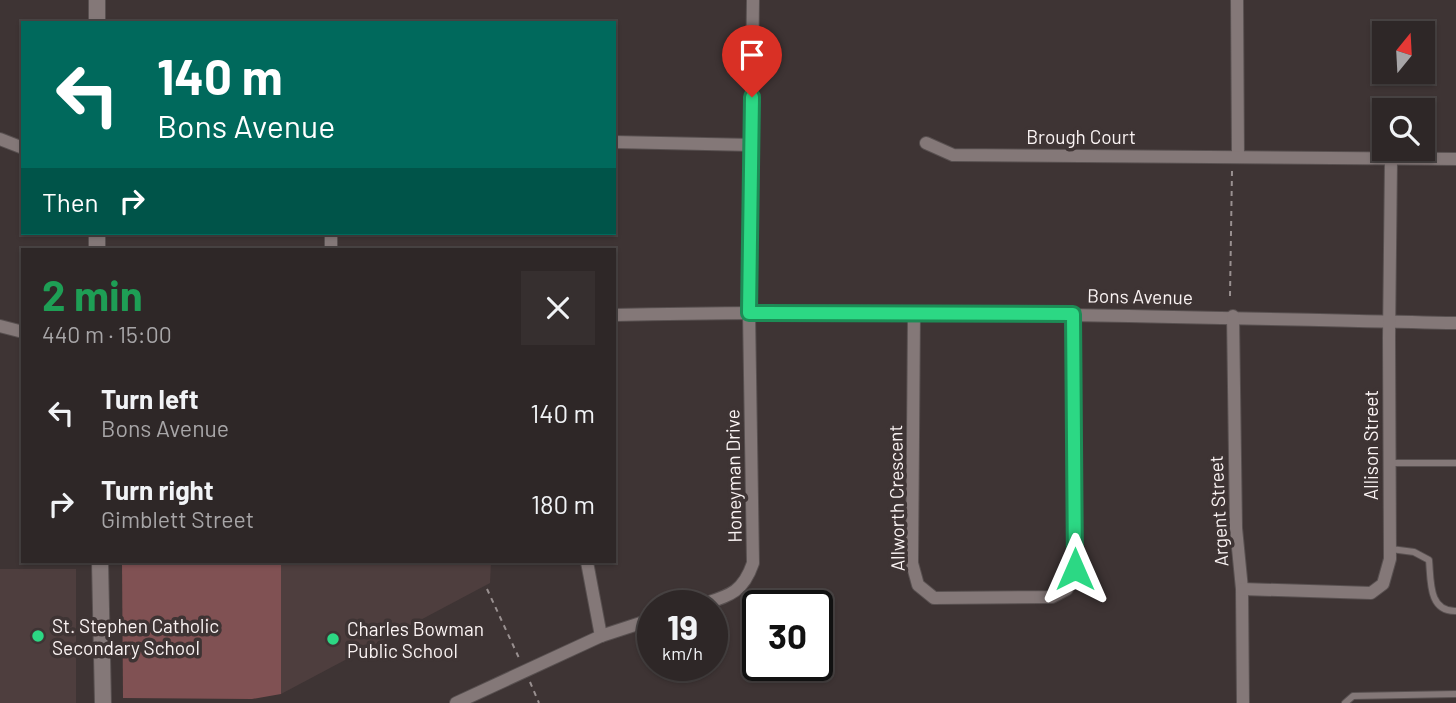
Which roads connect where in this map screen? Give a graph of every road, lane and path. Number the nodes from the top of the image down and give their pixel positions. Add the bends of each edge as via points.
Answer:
1 (97, 0) edge
2 (752, 0) edge
3 (1237, 0) edge
4 (97, 21) edge
5 (0, 139) edge
6 (616, 142) edge
7 (926, 143) dead end
8 (752, 145) junction
9 (21, 147) edge
10 (1238, 157) junction
11 (1435, 159) edge
12 (1456, 159) edge
13 (1372, 160) edge
14 (1391, 161) edge
15 (1230, 296) dead end
16 (749, 313) junction
17 (914, 314) junction
18 (1073, 314) junction
19 (616, 315) edge
20 (1233, 316) junction
21 (1389, 321) junction
22 (1456, 323) edge
23 (0, 326) edge
24 (21, 331) edge
25 (1390, 463) junction
26 (1456, 463) edge
27 (1389, 548) junction
28 (100, 563) edge
29 (587, 563) edge
30 (487, 589) dead end
31 (1242, 589) junction
32 (728, 595) edge
33 (1456, 611) edge
34 (637, 624) edge
35 (601, 636) junction
36 (525, 671) junction
37 (1456, 694) edge
38 (103, 703) edge
39 (456, 703) edge
40 (539, 703) edge
41 (1242, 703) edge
42 (1345, 703) edge

1 - 4 street
2 - 8 street, Honeyman Drive
3 - 10 street
5 - 9 street
6 - 8 street
7 - 10 street, Brough Court via 953,155
8 - 16 street, Honeyman Drive
10 - 13 street, Brough Court
10 - 15 path via 1232,169
11 - 12 street, Brough Court
14 - 21 street, Allison Street
16 - 17 street, Bons Avenue
16 - 19 street, Bons Avenue
16 - 32 street, Honeyman Drive via 753,563 747,581
17 - 18 street, Bons Avenue
17 - 18 street, Allworth Crescent via 912,563 918,585 934,598 1052,597 1067,589 1075,569
18 - 20 street, Bons Avenue
20 - 21 street, Bons Avenue
20 - 31 street, Argent Street via 1236,528
21 - 22 street, Bons Avenue
21 - 25 street, Allison Street
23 - 24 street
25 - 26 lane
25 - 27 street, Allison Street
27 - 31 street, Allison Street via 1383,584 1371,593
27 - 33 lane via 1429,560 1436,603
28 - 38 street
29 - 35 street
30 - 36 path
31 - 41 street, Argent Street
34 - 35 street
35 - 36 street
36 - 39 street
36 - 40 path
37 - 42 lane via 1353,696

